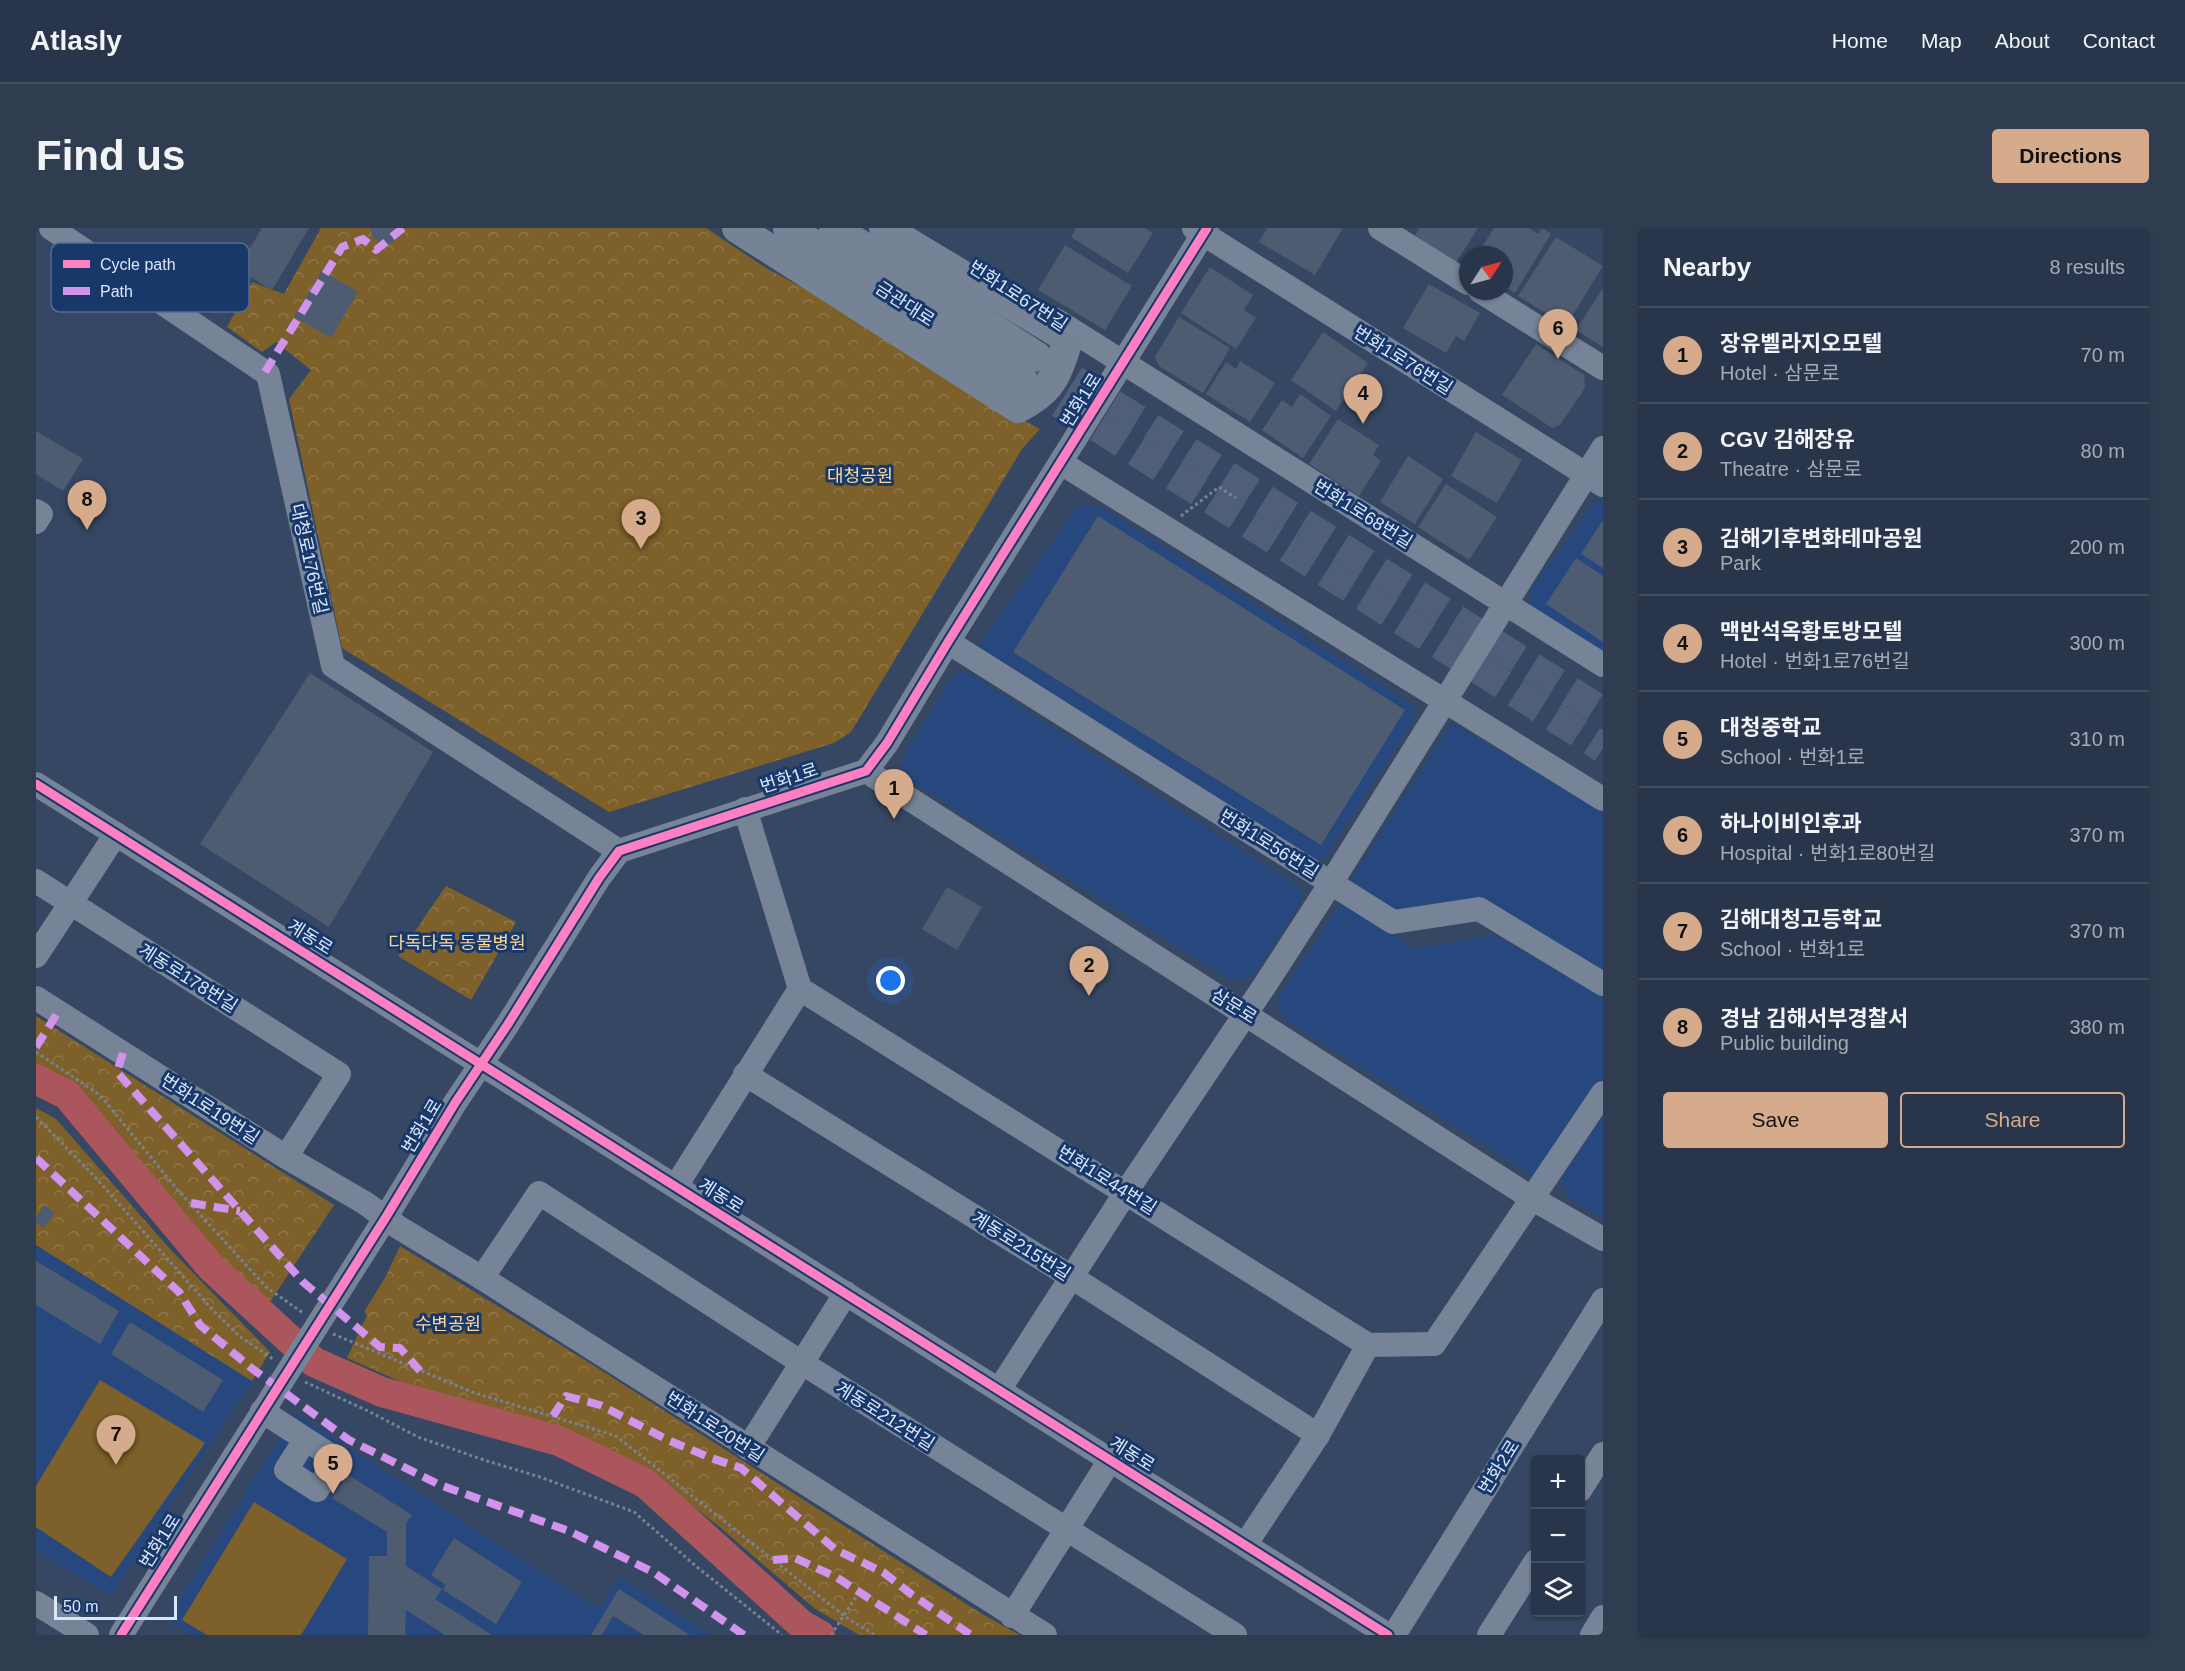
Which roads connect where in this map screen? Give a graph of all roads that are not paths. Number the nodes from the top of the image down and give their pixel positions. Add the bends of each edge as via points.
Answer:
1 (51, 228) edge
2 (738, 228) edge
3 (788, 228) edge
4 (834, 228) edge
5 (884, 228) edge
6 (913, 228) edge
7 (1380, 228) edge
8 (1202, 230) edge
9 (73, 243) edge
10 (1459, 277) edge
11 (1494, 300) edge
12 (176, 312) edge
13 (1123, 364) junction
14 (1603, 368) edge
15 (1603, 448) edge
16 (1061, 462) junction
17 (1595, 480) edge
18 (36, 511) edge
19 (36, 522) edge
20 (1507, 604) junction
21 (948, 642) junction
22 (1603, 665) edge
23 (1445, 700) junction
24 (866, 771) junction
25 (36, 784) edge
26 (1603, 799) edge
27 (745, 809) junction
28 (116, 834) junction
29 (619, 851) junction
30 (36, 881) edge
31 (1331, 883) junction
32 (71, 904) junction
33 (36, 956) edge
34 (1603, 984) edge
35 (800, 989) junction
36 (36, 998) edge
37 (1245, 1014) junction
38 (481, 1064) junction
39 (745, 1074) junction
40 (1603, 1093) edge
41 (286, 1157) junction
42 (676, 1186) junction
43 (1126, 1192) junction
44 (1533, 1198) junction
45 (386, 1217) junction
46 (1603, 1239) edge
47 (482, 1278) junction
48 (1073, 1278) junction
49 (846, 1293) junction
50 (1603, 1300) edge
51 (1368, 1345) junction
52 (802, 1363) junction
53 (999, 1390) junction
54 (264, 1407) junction
55 (1318, 1435) junction
56 (305, 1440) dead end
57 (748, 1448) junction
58 (1603, 1454) edge
59 (1110, 1460) junction
60 (1585, 1483) edge
61 (1066, 1531) junction
62 (1245, 1545) junction
63 (1535, 1563) edge
64 (36, 1603) edge
65 (1012, 1616) junction
66 (1603, 1617) edge
67 (87, 1635) edge
68 (121, 1635) edge
69 (1044, 1635) edge
70 (1235, 1635) edge
71 (1388, 1635) edge
72 (1394, 1635) edge
73 (1489, 1635) edge
74 (1592, 1635) edge

1 - 9 street, 대청로176번길
2 - 5 main road via 1018,408 1051,385 1067,343 1060,334
3 - 4 main road, 금관대로 via 1029,368
6 - 13 street, 번화1로67번길
7 - 10 street
8 - 13 street, 번화1로
8 - 17 street, 번화1로76번길
11 - 14 street
12 - 29 street, 대청로176번길 via 268,374 333,666
13 - 16 street, 번화1로
13 - 20 street, 번화1로68번길
15 - 17 street
16 - 21 street, 번화1로
16 - 23 street
17 - 20 street
18 - 19 street via 41,514
20 - 22 street, 번화1로68번길
20 - 23 street
21 - 24 street, 번화1로
21 - 31 street, 번화1로56번길
23 - 26 street
23 - 31 street
24 - 27 street, 번화1로
24 - 37 street, 삼문로
25 - 28 street, 계동로
27 - 29 street, 번화1로
27 - 35 street
28 - 32 street
28 - 38 street, 계동로
29 - 38 street, 번화1로
30 - 32 street, 계동로178번길
31 - 34 street, 번화1로56번길 via 1393,922 1479,909
31 - 37 street
32 - 33 street
32 - 41 street, 계동로178번길 via 339,1074
35 - 39 street
35 - 43 street, 번화1로44번길
36 - 41 street, 번화1로19번길
37 - 43 street
37 - 44 street, 삼문로
38 - 42 street, 계동로
38 - 45 street, 번화1로
39 - 42 street
39 - 48 street, 계동로215번길
40 - 44 street
41 - 45 street, 번화1로19번길
42 - 49 street, 계동로
43 - 48 street
43 - 51 street, 번화1로44번길
44 - 46 street, 삼문로
44 - 51 street via 1434,1344
45 - 47 street, 번화1로20번길
45 - 54 street, 번화1로
47 - 52 street, 계동로212번길 via 538,1193
47 - 57 street, 번화1로20번길
48 - 53 street
48 - 55 street, 계동로215번길
49 - 52 street
49 - 53 street, 계동로
50 - 72 street, 번화2로
51 - 55 street
52 - 57 street
52 - 61 street, 계동로212번길
53 - 59 street, 계동로
54 - 56 street
54 - 68 street, 번화1로
55 - 62 street
57 - 65 street, 번화1로20번길
58 - 60 street
59 - 61 street
59 - 62 street, 계동로
61 - 65 street
61 - 70 street, 계동로212번길
62 - 71 street, 계동로
63 - 73 street
64 - 67 street
65 - 69 street, 번화1로20번길
66 - 74 street

